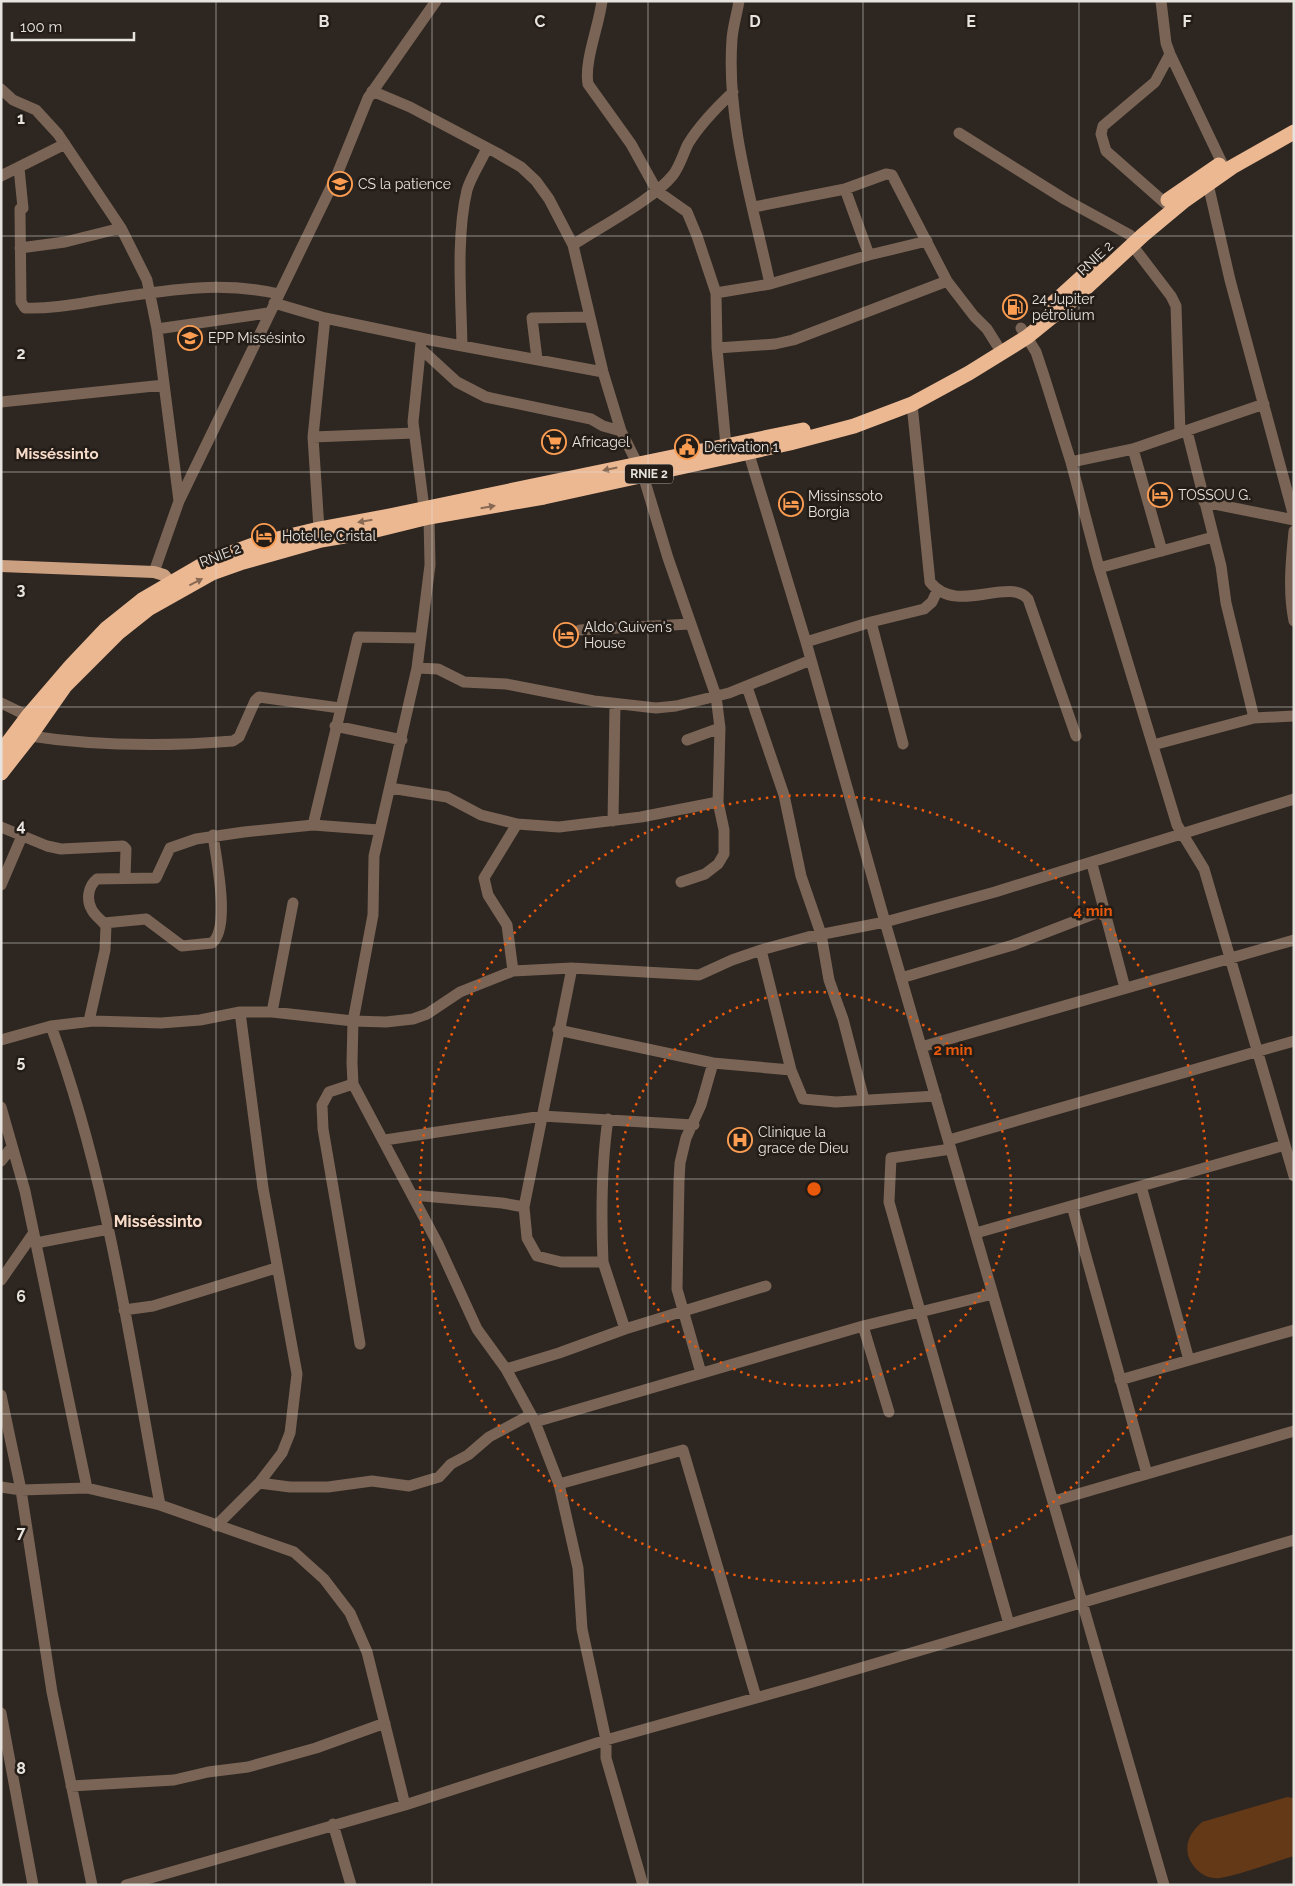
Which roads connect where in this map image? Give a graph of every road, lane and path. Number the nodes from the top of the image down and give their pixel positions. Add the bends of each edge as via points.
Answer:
1 (436, 1) edge
2 (602, 1) edge
3 (739, 1) edge
4 (1162, 1) edge
5 (1170, 54) junction
6 (1, 89) edge
7 (372, 91) junction
8 (733, 92) junction
9 (1294, 121) edge
10 (1294, 132) edge
11 (959, 133) dead end
12 (65, 144) junction
13 (488, 148) junction
14 (1222, 163) junction
15 (19, 168) junction
16 (1, 176) edge
17 (1208, 184) junction
18 (845, 189) junction
19 (657, 191) junction
20 (1164, 203) junction
21 (754, 207) junction
22 (121, 228) junction
23 (1131, 240) junction
24 (927, 241) junction
25 (573, 245) junction
26 (20, 248) junction
27 (869, 255) junction
28 (947, 280) junction
29 (770, 284) junction
30 (150, 293) junction
31 (716, 293) junction
32 (274, 303) junction
33 (590, 317) junction
34 (325, 318) junction
35 (156, 329) junction
36 (1024, 332) junction
37 (421, 344) junction
38 (462, 345) junction
39 (997, 345) junction
40 (716, 348) junction
41 (537, 359) junction
42 (603, 372) junction
43 (164, 385) junction
44 (1, 402) edge
45 (912, 404) junction
46 (1264, 404) junction
47 (622, 431) junction
48 (1184, 432) junction
49 (414, 433) junction
50 (313, 437) junction
51 (726, 446) junction
52 (1132, 449) junction
53 (748, 451) junction
54 (1071, 462) junction
55 (640, 469) junction
56 (179, 500) junction
57 (1204, 502) junction
58 (427, 512) junction
59 (1294, 518) edge
60 (319, 529) junction
61 (1294, 531) edge
62 (1213, 537) junction
63 (1162, 551) junction
64 (1, 566) edge
65 (1098, 568) junction
66 (154, 572) junction
67 (174, 587) junction
68 (937, 591) junction
69 (1294, 621) edge
70 (871, 622) junction
71 (690, 624) junction
72 (580, 630) dead end
73 (420, 638) junction
74 (806, 642) junction
75 (811, 660) junction
76 (417, 668) junction
77 (746, 687) junction
78 (716, 696) junction
79 (1, 703) edge
80 (615, 705) junction
81 (340, 708) junction
82 (28, 716) junction
83 (1294, 716) edge
84 (1254, 718) junction
85 (335, 726) junction
86 (720, 728) junction
87 (15, 734) junction
88 (30, 736) junction
89 (1076, 736) dead end
90 (402, 740) junction
91 (687, 740) dead end
92 (903, 744) dead end
93 (1153, 745) junction
94 (1, 752) edge
95 (1, 773) edge
96 (390, 788) junction
97 (1292, 797) edge
98 (718, 802) junction
99 (613, 821) junction
100 (517, 824) junction
101 (313, 826) junction
102 (1, 827) edge
103 (379, 830) junction
104 (1181, 833) junction
105 (22, 836) junction
106 (213, 836) junction
107 (1092, 864) junction
108 (125, 878) junction
109 (681, 882) dead end
110 (1, 885) edge
111 (293, 903) dead end
112 (1104, 910) junction
113 (885, 922) junction
114 (104, 923) junction
115 (821, 934) junction
116 (1294, 940) edge
117 (761, 950) junction
118 (1230, 958) junction
119 (572, 968) junction
120 (513, 971) junction
121 (901, 978) junction
122 (1125, 988) junction
123 (240, 1012) junction
124 (272, 1012) junction
125 (89, 1021) junction
126 (353, 1021) junction
127 (51, 1026) junction
128 (558, 1030) junction
129 (1, 1040) edge
130 (1294, 1041) edge
131 (922, 1046) junction
132 (1258, 1052) junction
133 (713, 1063) junction
134 (792, 1070) junction
135 (354, 1084) junction
136 (936, 1096) junction
137 (864, 1100) junction
138 (1, 1107) edge
139 (542, 1116) junction
140 (608, 1119) junction
141 (694, 1125) junction
142 (384, 1140) junction
143 (950, 1144) junction
144 (1285, 1145) junction
145 (12, 1147) junction
146 (1, 1161) edge
147 (1294, 1176) edge
148 (1141, 1186) junction
149 (412, 1195) junction
150 (1072, 1206) junction
151 (524, 1207) junction
152 (109, 1229) junction
153 (976, 1233) junction
154 (34, 1239) junction
155 (603, 1262) junction
156 (276, 1268) junction
157 (1, 1280) edge
158 (766, 1286) dead end
159 (993, 1294) junction
160 (124, 1310) junction
161 (921, 1311) junction
162 (683, 1312) junction
163 (863, 1326) junction
164 (625, 1329) junction
165 (1294, 1330) edge
166 (360, 1344) dead end
167 (1189, 1360) junction
168 (506, 1369) junction
169 (701, 1374) junction
170 (1120, 1380) junction
171 (1, 1395) edge
172 (889, 1412) dead end
173 (532, 1418) junction
174 (1294, 1431) edge
175 (1147, 1474) junction
176 (259, 1483) junction
177 (559, 1484) junction
178 (1, 1487) edge
179 (87, 1488) junction
180 (21, 1490) junction
181 (1054, 1501) junction
182 (160, 1505) junction
183 (216, 1526) junction
184 (1294, 1540) edge
185 (1083, 1602) junction
186 (1009, 1624) junction
187 (756, 1697) junction
188 (1, 1713) edge
189 (385, 1723) junction
190 (606, 1740) junction
191 (72, 1786) junction
192 (405, 1805) junction
193 (333, 1824) junction
194 (33, 1885) edge
195 (92, 1885) edge
196 (126, 1885) edge
197 (351, 1885) edge
198 (643, 1885) edge
199 (1164, 1885) edge

1 - 7 street
2 - 19 street via 600,22 586,74 588,84 631,144
3 - 8 street via 732,38
4 - 5 street
5 - 14 street
5 - 20 street via 1155,82 1103,126 1101,134 1106,151
6 - 12 street via 13,100 36,110
7 - 13 street
7 - 32 street via 336,177
8 - 19 street via 701,126 688,144 674,174
8 - 21 street via 742,161
9 - 14 highway, RNIE 2 / RNIE 2
10 - 17 highway, RNIE 2 / RNIE 2
11 - 23 street
12 - 15 street
12 - 22 street
13 - 25 street via 521,167 536,181
13 - 38 street via 471,180 465,209 461,268
14 - 20 highway, RNIE 2 / RNIE 2
15 - 16 street
15 - 26 street via 23,208 20,209
17 - 23 highway, RNIE 2 / RNIE 2
17 - 46 street
18 - 21 street
18 - 24 street via 886,174 892,175
18 - 27 street
19 - 25 street
19 - 31 street via 687,212
20 - 23 highway, RNIE 2 / RNIE 2
21 - 29 street
22 - 26 street via 65,242
22 - 30 street via 147,280
23 - 36 highway, RNIE 2 / RNIE 2 via 1074,299
23 - 48 street via 1176,306
24 - 27 street
24 - 28 street
25 - 33 street
26 - 30 street via 20,302 26,308 66,306
27 - 29 street
28 - 39 street
28 - 40 street via 793,340
29 - 31 street
30 - 32 street via 236,286
30 - 35 street
31 - 40 street
32 - 34 street
32 - 35 street
32 - 56 street
33 - 41 street via 532,318
33 - 42 street
34 - 37 street
34 - 50 street
35 - 43 street
36 - 39 highway, RNIE 2 / RNIE 2
36 - 45 highway, RNIE 2 / RNIE 2 via 969,373
36 - 54 street via 1040,363
37 - 38 street
37 - 47 street via 457,382 486,397 591,420
37 - 49 street
38 - 41 street
39 - 51 highway, RNIE 2 / RNIE 2 via 936,383 879,408
40 - 51 street
41 - 42 street
42 - 47 street
43 - 44 street
43 - 56 street
45 - 53 highway, RNIE 2 / RNIE 2 via 854,426
45 - 68 street via 930,582
46 - 48 street
46 - 59 street
47 - 55 street
48 - 52 street
48 - 57 street
49 - 50 street
49 - 58 street
50 - 60 street
51 - 55 highway, RNIE 2 / RNIE 2
52 - 54 street
52 - 63 street
53 - 55 highway, RNIE 2 / RNIE 2
53 - 74 street
54 - 65 street
55 - 58 highway, RNIE 2 / RNIE 2 via 535,499
55 - 71 street
56 - 66 street
57 - 59 street
57 - 62 street
58 -> 60 highway, RNIE 2 / RNIE 2
67 -> 58 highway, RNIE 2 / RNIE 2 via 243,562 321,540 368,532
58 - 73 street via 430,565
60 - 67 highway, RNIE 2 / RNIE 2 via 253,545 209,560
61 - 69 street via 1291,607
62 - 63 street
62 - 84 street
63 - 65 street
64 - 66 main road
65 - 93 street
66 - 67 main road via 164,575
67 - 82 highway, RNIE 2 / RNIE 2 via 142,600 107,628
67 - 88 highway, RNIE 2 / RNIE 2 via 78,670
68 - 70 street via 932,602 924,608
68 - 89 street via 965,596 1011,591 1024,594
70 - 74 street
70 - 92 street
71 - 72 street
71 - 78 street
73 - 76 street
73 - 81 street via 358,636
74 - 75 street
75 - 77 street
75 - 113 street
76 - 80 street via 438,669 464,682 506,684
76 - 90 street
77 - 78 street
77 - 115 street via 778,774 801,876
78 - 80 street via 656,708
78 - 86 street
79 - 82 street
80 - 99 street
81 - 85 street
81 - 88 street via 259,697 239,737 233,741 136,746
82 - 87 highway, RNIE 2 / RNIE 2
83 - 84 street
84 - 93 street
85 - 90 street
85 - 101 street
86 - 91 street
86 - 98 street
87 - 88 street
87 - 94 highway, RNIE 2 / RNIE 2
88 - 95 highway, RNIE 2 / RNIE 2
90 - 96 street
93 - 104 street
96 - 100 street via 447,798 488,817
96 - 103 street
97 - 104 street
98 - 99 street
98 - 109 street via 724,830 724,854 718,864 705,874
99 - 100 street via 559,827
100 - 120 street via 484,878 488,895 508,925
101 - 103 street
101 - 106 street
102 - 105 street
103 - 126 street via 374,856 373,915
104 - 107 street
104 - 118 street via 1204,869
105 - 108 street via 47,846 67,849 123,846 126,849
105 - 110 street
106 - 108 street via 170,848 156,878
106 - 114 street via 221,902 220,933 212,943 182,946 146,919
107 - 112 street
107 - 113 street
108 - 114 street via 98,879 89,889 90,907
111 - 124 street
112 - 121 street via 1013,945
112 - 122 street
113 - 115 street
113 - 121 street
114 - 125 street via 105,950
115 - 117 street
115 - 137 street via 829,980 843,1019
116 - 118 street
117 - 119 street via 691,976
117 - 134 street
118 - 122 street
118 - 132 street
119 - 120 street
119 - 128 street
120 - 126 street via 460,992 427,1014 413,1019
121 - 131 street
122 - 131 street
123 - 124 street
123 - 125 street via 161,1023
123 - 156 street
124 - 126 street
125 - 127 street
126 - 135 street
127 - 129 street
127 - 152 street via 73,1087
128 - 133 street
128 - 139 street
130 - 132 street
131 - 136 street
132 - 143 street
132 - 144 street
133 - 134 street
133 - 141 street
134 - 137 street via 803,1099
135 - 142 street
135 - 166 street via 329,1092 322,1105 323,1129
136 - 137 street
136 - 143 street
138 - 145 street
139 - 140 street
139 - 142 street
139 - 151 street
140 - 141 street
140 - 155 street via 602,1188
141 - 162 street via 686,1138 680,1163 676,1272
142 - 149 street
143 - 153 street
143 - 161 street via 893,1156 889,1161 890,1208
144 - 147 street
144 - 148 street
145 - 146 street
145 - 154 street
148 - 150 street
148 - 167 street
149 - 151 street via 502,1202
149 - 168 street via 477,1330
150 - 153 street
150 - 170 street
151 - 155 street via 527,1238 537,1256 569,1262
152 - 154 street
152 - 160 street
153 - 159 street
154 - 157 street
154 - 179 street
155 - 164 street
156 - 160 street via 153,1306
156 - 176 street via 288,1315 297,1374 290,1433 282,1453
158 - 162 street
159 - 161 street
159 - 181 street
160 - 182 street
161 - 163 street
161 - 186 street
162 - 164 street
162 - 169 street
163 - 169 street
163 - 172 street
164 - 168 street
165 - 167 street
167 - 170 street
168 - 173 street
169 - 173 street
170 - 175 street
171 - 180 street
173 - 176 street via 489,1437 468,1455 451,1464 439,1477 409,1486 372,1481 328,1487
173 - 177 street
174 - 175 street
175 - 181 street
176 - 183 street
177 - 187 street via 683,1450
177 - 190 street via 578,1568 582,1629
178 - 180 street
179 - 180 street
179 - 182 street
180 - 191 street via 52,1692
181 - 185 street
182 - 183 street
183 - 189 street via 294,1552 324,1579 350,1613 367,1652
184 - 185 street
185 - 186 street
185 - 199 street
186 - 187 street
187 - 190 street
188 - 194 street
189 - 191 street via 316,1748 248,1767 174,1780
189 - 192 street
190 - 192 street
190 - 198 street via 606,1758
191 - 195 street
192 - 193 street
193 - 196 street
193 - 197 street

